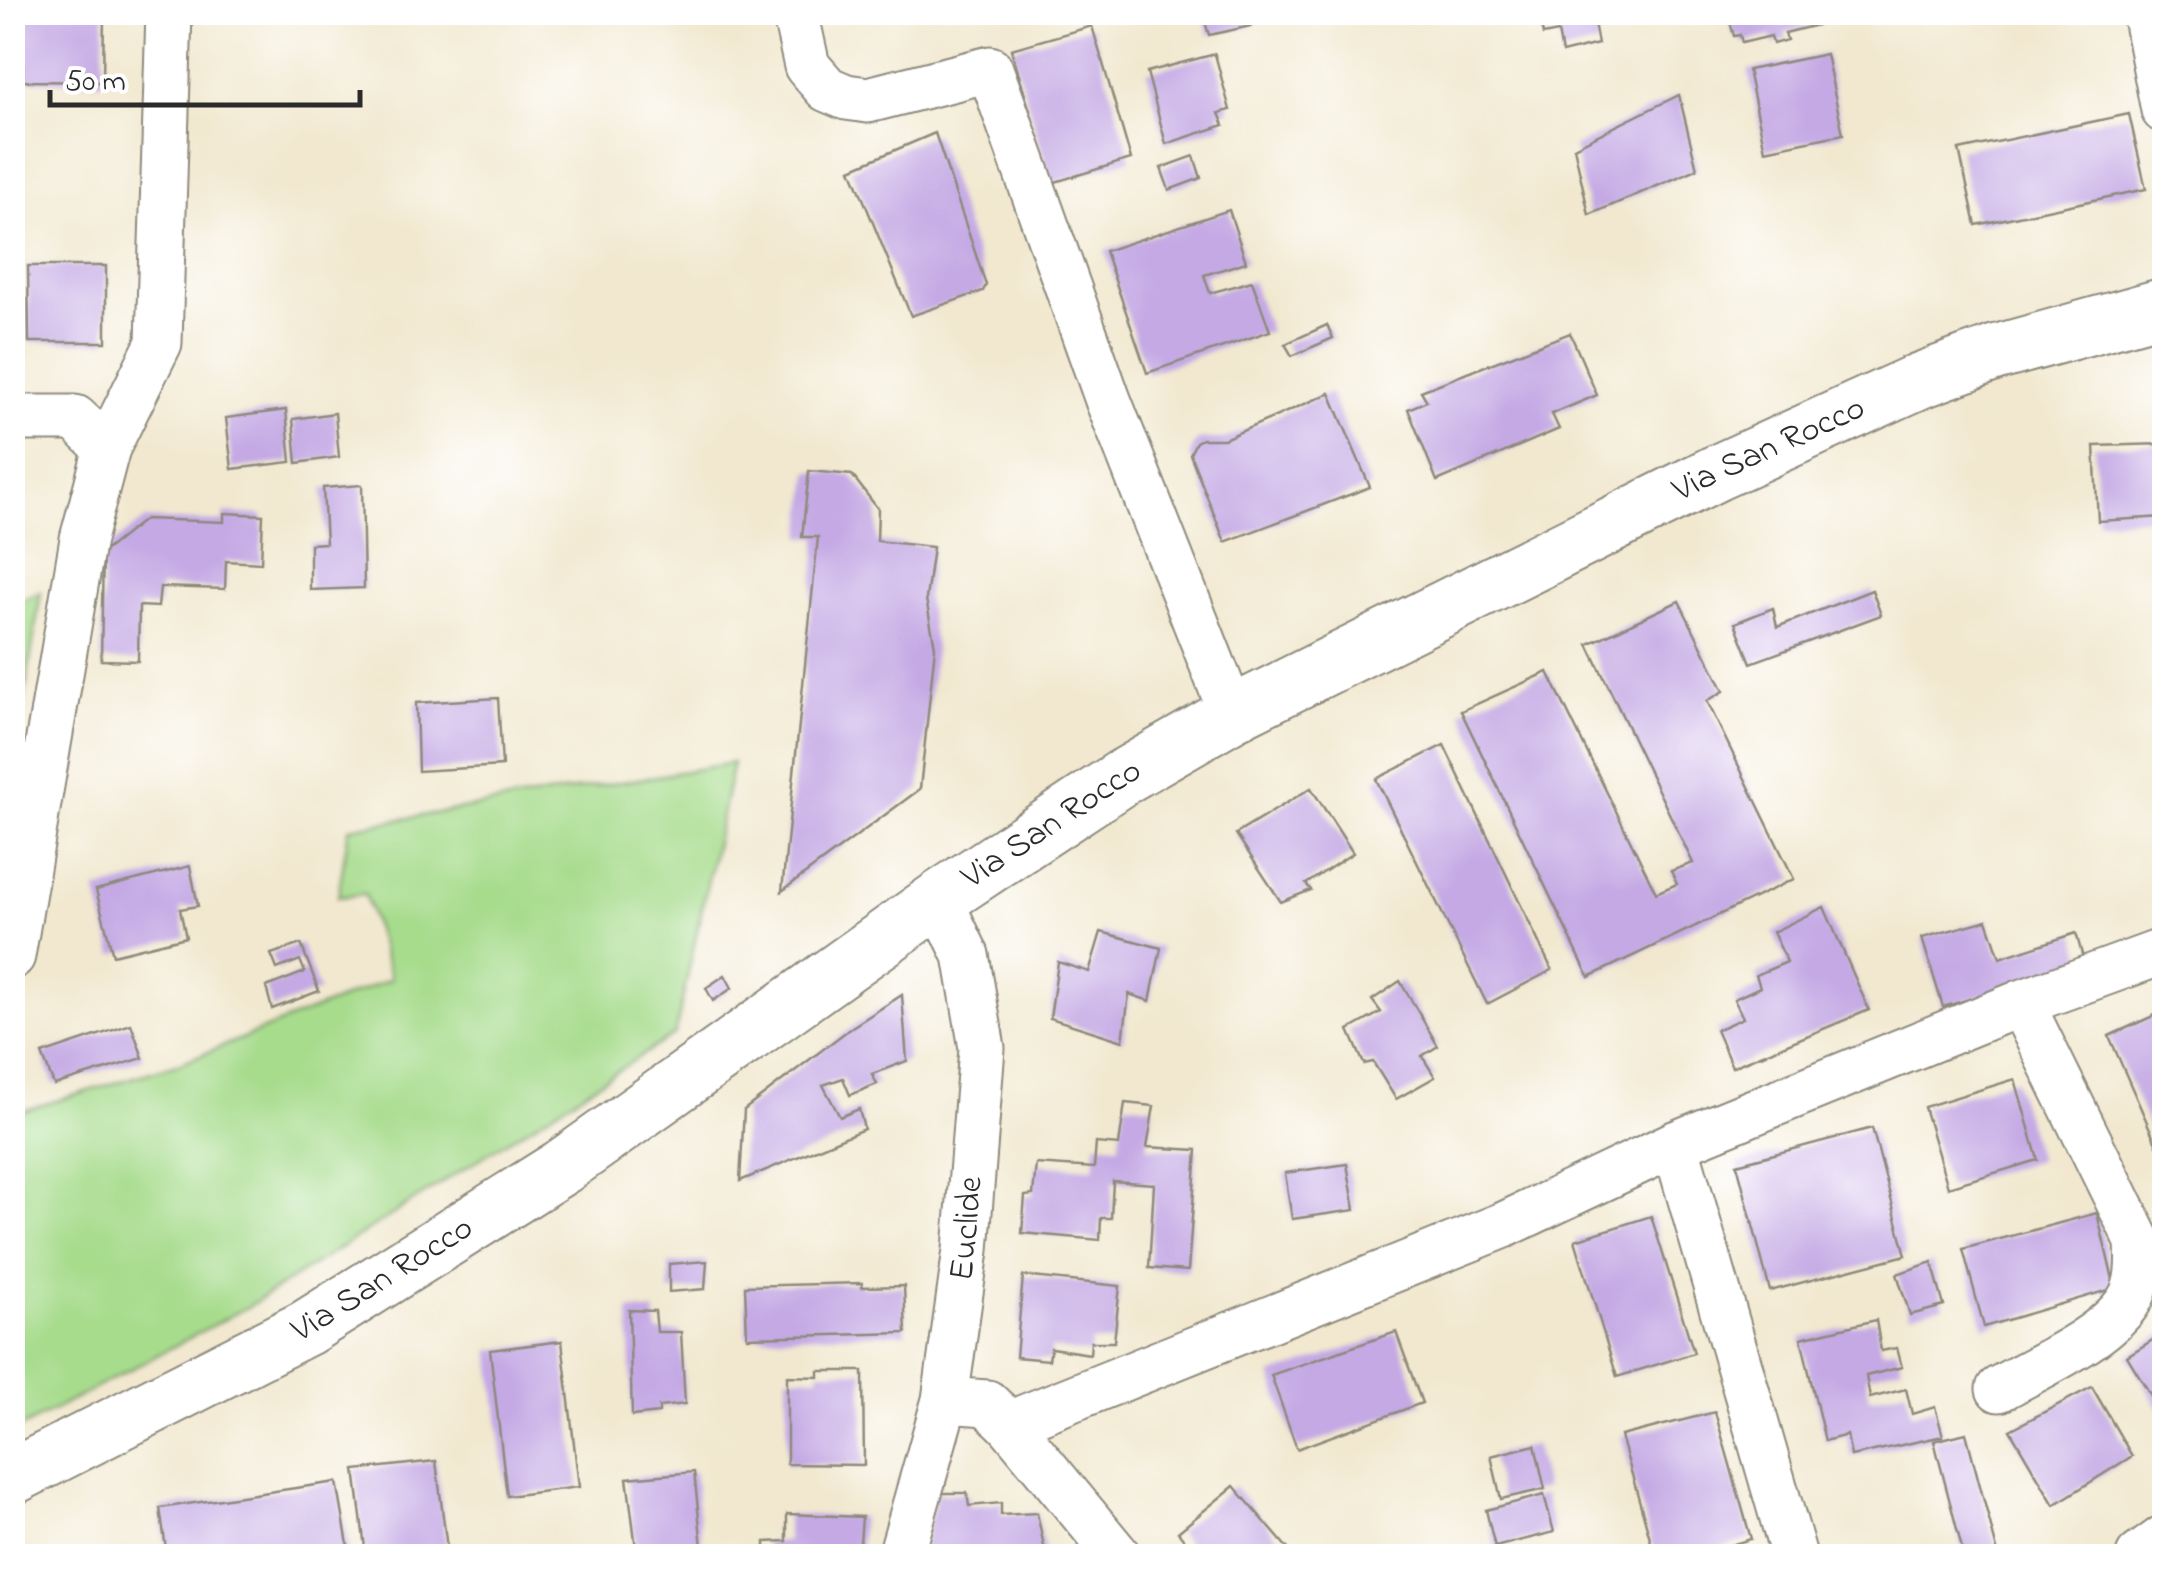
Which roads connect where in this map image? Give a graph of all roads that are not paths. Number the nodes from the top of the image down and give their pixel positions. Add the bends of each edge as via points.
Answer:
1 (168, 12) edge
2 (795, 12) edge
3 (2144, 12) edge
4 (2164, 110) edge
5 (2164, 306) edge
6 (12, 418) edge
7 (107, 448) junction
8 (1232, 714) junction
9 (939, 899) junction
10 (2164, 951) edge
11 (12, 956) edge
12 (2021, 1003) junction
13 (1675, 1144) junction
14 (1998, 1388) dead end
15 (945, 1400) junction
16 (1009, 1424) junction
17 (12, 1477) edge
18 (2164, 1538) edge
19 (901, 1556) edge
20 (1118, 1556) edge
21 (1794, 1556) edge
22 (2139, 1556) edge

1 - 7 street via 160,342
2 - 8 street via 808,66 828,90 846,96 868,100 990,69 1108,400
3 - 4 street
5 - 8 street, Via San Rocco via 1919,381 1716,473
6 - 7 street via 75,418
7 - 11 street via 83,538
8 - 9 street, Via San Rocco
9 - 15 street, Euclide via 966,955 982,1048 966,1250
9 - 17 street, Via San Rocco via 562,1167 306,1328
10 - 12 street
12 - 13 street
12 - 14 street via 2138,1241 2140,1268 2129,1301 2098,1331
13 - 16 street via 1504,1226
13 - 21 street
15 - 16 street via 987,1403
15 - 19 street, Euclide
16 - 20 street
18 - 22 street

